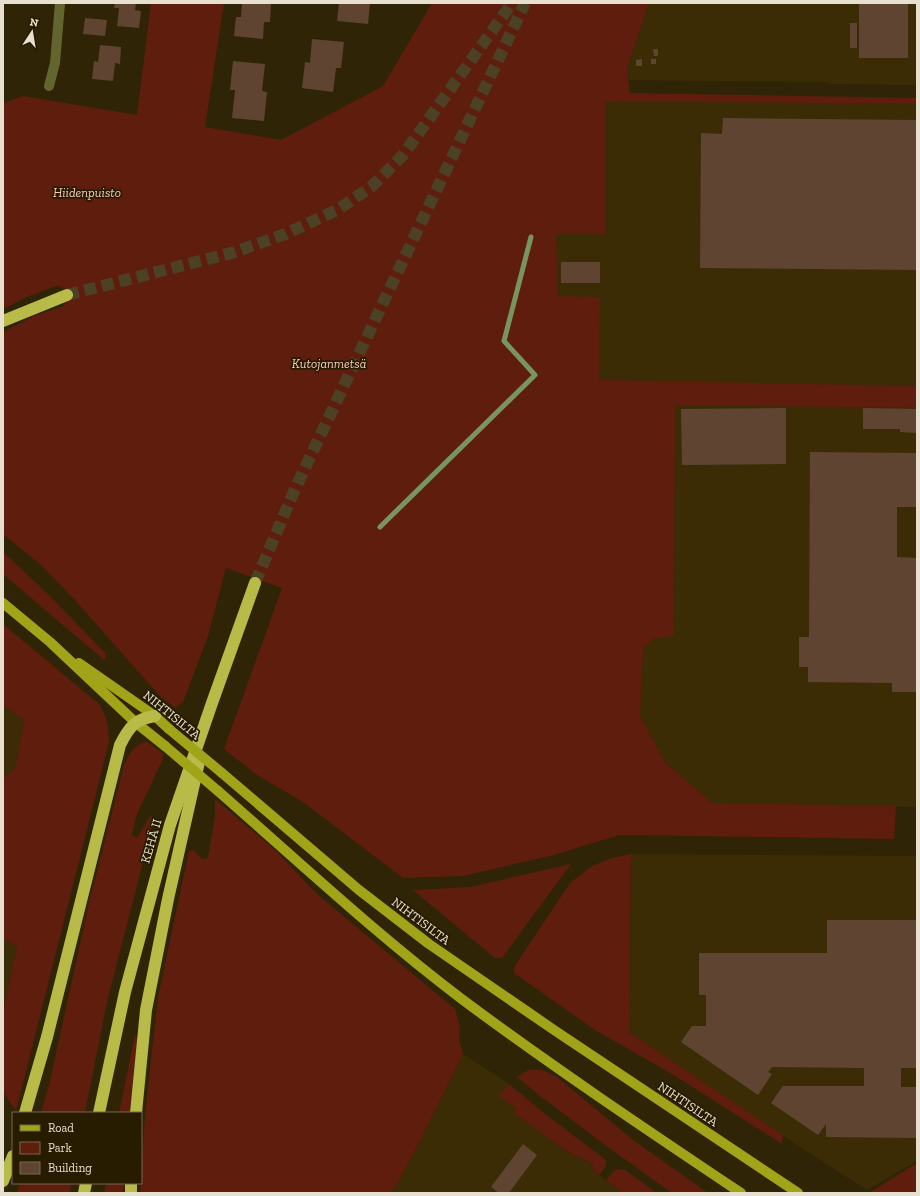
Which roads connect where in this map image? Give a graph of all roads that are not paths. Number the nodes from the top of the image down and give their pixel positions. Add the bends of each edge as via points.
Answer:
1 (60, 3) edge
2 (49, 86) dead end
3 (67, 295) tunnel mouth
4 (3, 321) edge
5 (255, 583) tunnel mouth
6 (3, 603) edge
7 (50, 642) junction
8 (212, 703) junction
9 (155, 716) junction
10 (135, 722) junction
11 (25, 1112) edge
12 (99, 1112) edge
13 (136, 1112) edge
14 (12, 1159) edge
15 (3, 1182) edge
16 (741, 1193) edge
17 (798, 1193) edge

1 - 2 street via 55,63
3 - 4 highway
5 - 8 highway, KEHÄ II
6 - 7 main road, NIHTISILTA
7 - 9 main road, NIHTISILTA
7 - 10 main road, NIHTISILTA
8 - 12 highway, KEHÄ II via 170,825 125,992
8 - 13 highway via 146,1010
9 - 10 highway
9 - 17 main road, NIHTISILTA, bridge via 359,890 429,944
10 - 11 highway via 125,734 118,752 49,1030
10 - 16 main road, NIHTISILTA, bridge via 462,999 525,1046
14 - 15 highway

